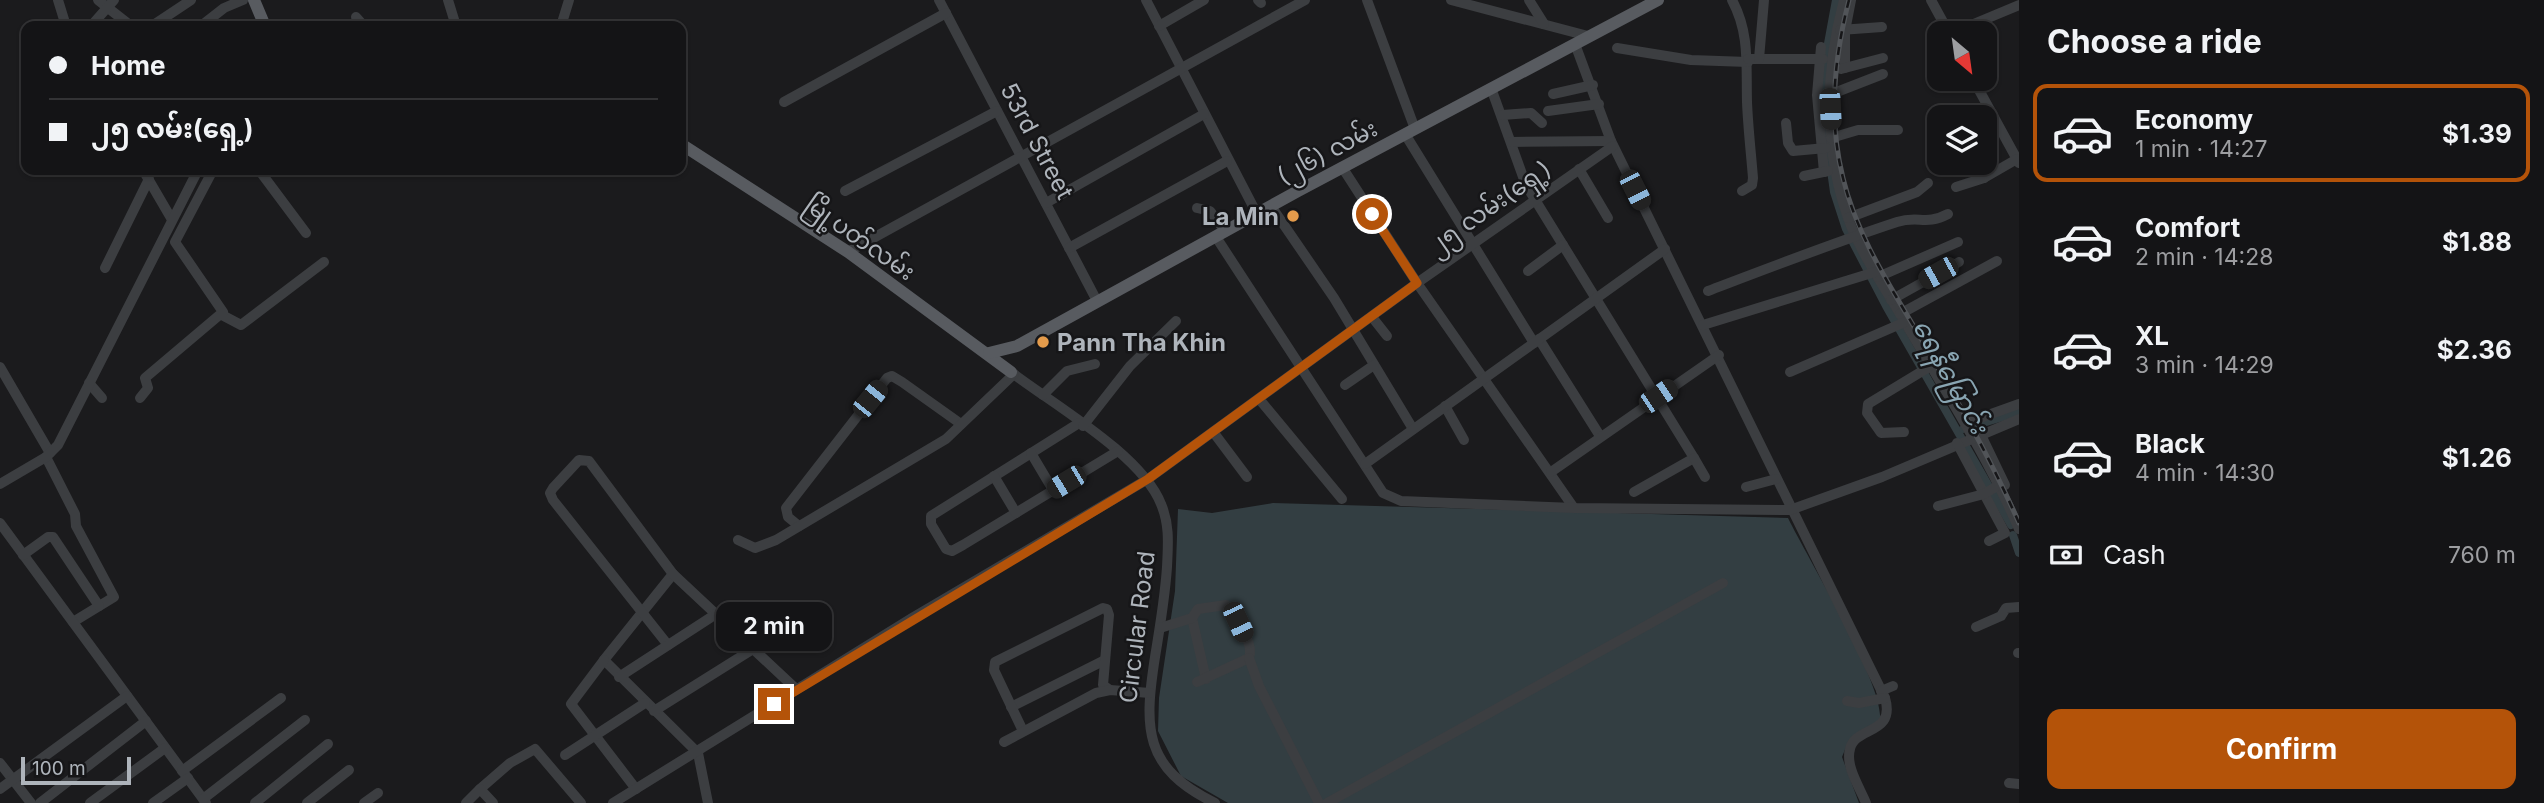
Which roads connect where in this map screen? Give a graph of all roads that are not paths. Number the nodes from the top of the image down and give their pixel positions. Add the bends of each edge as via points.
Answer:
1 (58, 0) edge
2 (98, 0) edge
3 (191, 0) edge
4 (448, 0) edge
5 (569, 0) edge
6 (939, 0) edge
7 (1146, 0) edge
8 (1204, 0) edge
9 (1305, 0) edge
10 (1367, 0) edge
11 (1451, 0) edge
12 (1529, 0) edge
13 (1658, 0) edge
14 (1732, 0) edge
15 (1764, 0) edge
16 (1844, 0) edge
17 (1851, 0) edge
18 (1931, 0) edge
19 (253, 1) edge
20 (111, 3) edge
21 (2019, 5) edge
22 (946, 13) junction
23 (356, 17) dead end
24 (64, 21) edge
25 (95, 21) edge
26 (127, 21) edge
27 (160, 21) edge
28 (207, 21) edge
29 (263, 21) edge
30 (360, 21) edge
31 (454, 21) edge
32 (563, 21) edge
33 (1943, 21) edge
34 (1980, 21) edge
35 (1544, 24) junction
36 (1159, 26) junction
37 (1882, 27) dead end
38 (1840, 30) junction
39 (1588, 36) junction
40 (1575, 44) junction
41 (1821, 47) dead end
42 (1617, 48) dead end
43 (1825, 58) junction
44 (1883, 58) dead end
45 (1752, 60) junction
46 (1179, 68) junction
47 (1845, 68) junction
48 (1830, 71) junction
49 (1883, 74) dead end
50 (1592, 85) junction
51 (1491, 88) junction
52 (1980, 91) edge
53 (1553, 94) dead end
54 (1829, 95) junction
55 (784, 102) dead end
56 (1599, 104) junction
57 (997, 111) junction
58 (1548, 111) dead end
59 (1204, 114) junction
60 (1502, 115) junction
61 (1542, 123) dead end
62 (1786, 124) dead end
63 (1898, 130) dead end
64 (1410, 131) junction
65 (1511, 142) junction
66 (1612, 144) junction
67 (1828, 145) junction
68 (686, 147) edge
69 (1021, 157) junction
70 (1227, 161) junction
71 (2018, 161) edge
72 (1342, 167) junction
73 (1579, 169) junction
74 (1836, 170) junction
75 (1824, 172) junction
76 (146, 175) edge
77 (147, 175) edge
78 (195, 175) edge
79 (210, 175) edge
80 (263, 175) edge
81 (1982, 175) edge
82 (1804, 176) dead end
83 (1984, 178) junction
84 (1928, 183) dead end
85 (1956, 187) dead end
86 (845, 191) dead end
87 (1742, 191) dead end
88 (1535, 199) junction
89 (1046, 203) junction
90 (1271, 206) junction
91 (1196, 208) dead end
92 (1257, 214) junction
93 (1948, 214) dead end
94 (171, 218) junction
95 (1608, 218) dead end
96 (1848, 218) junction
97 (306, 233) dead end
98 (1220, 234) junction
99 (1855, 235) junction
100 (1958, 242) dead end
101 (1474, 243) junction
102 (1563, 245) junction
103 (1069, 248) junction
104 (1665, 249) junction
105 (848, 251) junction
106 (1997, 261) dead end
107 (324, 262) dead end
108 (1959, 262) dead end
109 (105, 268) dead end
110 (1528, 271) dead end
111 (1877, 275) junction
112 (1417, 283) junction
113 (1708, 291) dead end
114 (1596, 300) junction
115 (1891, 300) junction
116 (1097, 301) junction
117 (222, 315) junction
118 (1372, 317) junction
119 (1902, 318) junction
120 (1176, 321) dead end
121 (1703, 325) junction
122 (1354, 331) junction
123 (1387, 336) dead end
124 (1537, 341) junction
125 (1017, 346) junction
126 (989, 353) junction
127 (1718, 355) junction
128 (1096, 365) dead end
129 (1374, 365) junction
130 (1929, 367) junction
131 (1301, 368) junction
132 (1790, 372) dead end
133 (1013, 373) junction
134 (2, 375) edge
135 (1483, 379) junction
136 (89, 383) junction
137 (1345, 385) dead end
138 (1043, 395) junction
139 (1658, 396) junction
140 (103, 398) dead end
141 (140, 398) dead end
142 (1261, 400) junction
143 (2019, 404) edge
144 (1445, 406) junction
145 (2019, 419) edge
146 (961, 424) junction
147 (1081, 424) junction
148 (1413, 429) junction
149 (1904, 432) dead end
150 (1214, 433) junction
151 (1968, 434) junction
152 (1600, 436) junction
153 (1464, 440) dead end
154 (1118, 451) junction
155 (1031, 453) junction
156 (48, 455) junction
157 (1694, 458) junction
158 (1365, 464) junction
159 (1551, 472) junction
160 (994, 476) junction
161 (1247, 477) dead end
162 (1705, 477) dead end
163 (1148, 479) junction
164 (1776, 479) junction
165 (1, 482) edge
166 (1746, 487) dead end
167 (1992, 489) junction
168 (1053, 490) junction
169 (1634, 492) dead end
170 (1342, 499) dead end
171 (1938, 506) dead end
172 (1573, 508) junction
173 (1790, 509) junction
174 (1016, 513) junction
175 (2019, 514) edge
176 (0, 523) edge
177 (799, 526) junction
178 (2013, 530) edge
179 (738, 540) dead end
180 (1989, 541) dead end
181 (23, 555) junction
182 (673, 574) junction
183 (1723, 583) dead end
184 (99, 606) junction
185 (2019, 607) edge
186 (640, 613) junction
187 (716, 614) junction
188 (1192, 618) junction
189 (73, 622) junction
190 (1976, 627) dead end
191 (1160, 628) junction
192 (668, 645) junction
193 (753, 649) junction
194 (1249, 658) junction
195 (604, 660) junction
196 (1105, 660) junction
197 (619, 677) junction
198 (1893, 685) dead end
199 (796, 689) junction
200 (1110, 690) junction
201 (1150, 693) junction
202 (1883, 695) junction
203 (127, 696) junction
204 (281, 698) dead end
205 (1847, 701) dead end
206 (645, 703) junction
207 (1011, 708) junction
208 (654, 711) junction
209 (305, 720) dead end
210 (146, 721) junction
211 (1023, 731) junction
212 (596, 736) junction
213 (1004, 743) dead end
214 (328, 744) dead end
215 (166, 748) junction
216 (698, 753) junction
217 (565, 755) dead end
218 (0, 763) edge
219 (349, 770) dead end
220 (185, 774) junction
221 (12, 779) junction
222 (0, 789) edge
223 (480, 789) junction
224 (636, 789) junction
225 (378, 793) dead end
226 (204, 801) edge
227 (31, 803) edge
228 (40, 803) edge
229 (90, 803) edge
230 (153, 803) edge
231 (255, 803) edge
232 (307, 803) edge
233 (364, 803) edge
234 (466, 803) edge
235 (493, 803) edge
236 (581, 803) edge
237 (613, 803) edge
238 (708, 803) edge
239 (1215, 803) edge
240 (1319, 803) edge
241 (1327, 803) edge
242 (1866, 803) edge

1 - 24 street
2 - 20 street
3 - 27 street
4 - 31 street
5 - 32 street
6 - 22 street, 53rd Street
7 - 36 street
8 - 36 street
9 - 46 street
10 - 64 street
11 - 35 street
12 - 35 street
13 - 39 main road, (၂၆) လမ်း
14 - 45 street
15 - 45 street
16 - 38 street
17 - 38 street
18 - 33 street
19 - 28 street via 224,8
19 - 29 main road
20 - 25 street
20 - 26 street
21 - 34 street
22 - 55 street
22 - 57 street, 53rd Street
23 - 30 street
35 - 39 street
36 - 46 street
37 - 38 street
38 - 43 street
38 - 47 street
39 - 40 main road, (၂၆) လမ်း
40 - 50 street
40 - 51 main road, (၂၆) လမ်း
41 - 43 street
42 - 45 street via 1691,60
43 - 45 street
43 - 48 street
43 - 67 street via 1818,117
44 - 47 street
45 - 87 street via 1747,106 1753,178 1752,185
46 - 59 street
46 - 69 street
47 - 48 street
48 - 54 street
49 - 54 street
50 - 53 street
50 - 56 street
51 - 60 street
51 - 64 main road, (၂၆) လမ်း
52 - 71 street
54 - 67 street
56 - 58 street
56 - 66 street
57 - 69 street, 53rd Street
57 - 86 street
59 - 70 street
59 - 89 street
60 - 61 street via 1531,113
60 - 65 street
62 - 67 street via 1788,144 1796,151
63 - 67 street via 1858,131
64 - 72 main road, (၂၆) လမ်း
64 - 101 street
65 - 66 street
65 - 88 street
66 - 73 street, ၂၅ လမ်း(ရှေ့)
66 - 104 street
67 - 74 street
67 - 75 street
68 - 105 main road, မြို့ပတ်လမ်း
69 - 89 street, 53rd Street
69 - 105 street
70 - 92 street
70 - 103 street
71 - 83 street
72 - 90 main road, (၂၆) လမ်း
72 - 112 street
73 - 88 street, ၂၅ လမ်း(ရှေ့)
73 - 95 street
74 - 75 street
74 - 96 street
75 - 82 street
76 - 109 street
77 - 94 street
78 - 94 street
79 - 117 street via 175,242 222,307
80 - 97 street
81 - 83 street
83 - 85 street
84 - 96 street via 1917,192
88 - 101 street, ၂၅ လမ်း(ရှေ့)
88 - 102 street
89 - 103 street, 53rd Street
90 - 92 main road, (၂၆) လမ်း
90 - 122 street
91 - 98 street via 1210,211
92 - 98 main road, (၂၆) လမ်း
93 - 99 street via 1931,222 1908,218
94 - 136 street
96 - 99 street
98 - 116 main road, (၂၆) လမ်း
98 - 131 street
99 - 111 street
99 - 113 street
100 - 111 street
101 - 112 street, ၂၅ လမ်း(ရှေ့)
101 - 124 street
102 - 110 street
102 - 114 street
103 - 116 street, 53rd Street
104 - 114 street
104 - 121 street
105 - 126 main road, မြို့ပတ်လမ်း
106 - 119 street
107 - 117 street via 241,325
108 - 115 street
111 - 115 street
111 - 121 street via 1774,300
112 - 118 street, ၂၅ လမ်း(ရှေ့)
112 - 135 street
114 - 124 street
114 - 139 street
115 - 119 street
116 - 125 main road, (၂၆) လမ်း
117 - 141 street via 145,378 148,388
118 - 122 street, ၂၅ လမ်း(ရှေ့)
118 - 123 street
119 - 130 street
119 - 132 street via 1884,331
120 - 147 street
121 - 127 street
122 - 129 street
122 - 131 street, ၂၅ လမ်း(ရှေ့)
124 - 135 street
124 - 152 street
125 - 126 main road, (၂၆) လမ်း
125 - 133 main road via 1011,356
126 - 133 main road, မြို့ပတ်လမ်း
127 - 139 street
127 - 164 street
128 - 138 street via 1067,371
129 - 137 street
129 - 148 street
130 - 149 street via 1874,398 1866,410 1881,433
130 - 151 street
131 - 142 street, ၂၅ လမ်း(ရှေ့)
131 - 158 street
133 - 138 street, Circular Road
133 - 146 street
134 - 156 street
135 - 144 street
135 - 159 street
136 - 140 street
136 - 156 street
138 - 147 street, Circular Road
139 - 152 street
139 - 157 street
142 - 150 street, ၂၅ လမ်း(ရှေ့)
142 - 170 street
143 - 151 street
144 - 148 street
144 - 153 street
145 - 151 street
146 - 177 street via 934,447
146 - 177 street via 902,382 887,378 786,508 788,517
147 - 154 street, Circular Road
147 - 155 street
148 - 158 street
150 - 161 street
150 - 163 street, ၂၅ လမ်း(ရှေ့)
151 - 167 street
151 - 167 street
151 - 173 street via 1882,477
151 - 175 street
152 - 159 street
154 - 163 street, Circular Road
154 - 168 street
155 - 160 street
155 - 168 street
156 - 165 street
156 - 184 street via 76,526 114,594
157 - 162 street
157 - 169 street
158 - 172 street via 1386,495 1401,502
159 - 172 street
160 - 174 street
160 - 174 street via 931,516 941,543 952,551
163 - 191 street, Circular Road via 1162,505 1169,534
163 - 199 street, ၂၅ လမ်း(ရှေ့)
164 - 166 street
164 - 173 street
167 - 171 street
167 - 178 street
167 - 178 street
168 - 174 street
172 - 173 street
173 - 202 street
176 - 181 street
177 - 179 street via 755,548
178 - 180 street
181 - 184 street via 53,537
181 - 189 street
182 - 186 street
182 - 186 street via 589,461 579,460 550,493
182 - 187 street
183 - 241 street
184 - 189 street
185 - 190 street via 2006,608 2001,616
186 - 192 street
186 - 195 street
187 - 192 street
187 - 193 street
188 - 191 street
188 - 194 street via 1198,610 1226,605 1251,651
188 - 194 street via 1201,680
189 - 203 street
191 - 201 street, Circular Road
192 - 197 street
193 - 199 street
193 - 208 street
194 - 240 street
195 - 197 street
195 - 212 street via 571,701
196 - 200 street via 1103,685
196 - 207 street
196 - 207 street via 1109,615 1103,608 995,662 994,670
197 - 206 street
198 - 202 street
199 - 216 street, ၂၅ လမ်း(ရှေ့)
200 - 201 street
200 - 211 street
201 - 239 street, Circular Road via 1152,741 1166,765 1184,785
202 - 205 street via 1859,703
202 - 242 street via 1887,709 1882,723 1853,742 1849,750
203 - 210 street
203 - 221 street
204 - 220 street
206 - 208 street
206 - 212 street
207 - 211 street
208 - 216 street
209 - 226 street
210 - 215 street
210 - 228 street
211 - 213 street
212 - 217 street
212 - 224 street
214 - 231 street
215 - 220 street
215 - 229 street
216 - 224 street, ၂၅ လမ်း(ရှေ့)
216 - 238 street
218 - 221 street
219 - 232 street
220 - 226 street
220 - 230 street
221 - 222 street
221 - 227 street
223 - 234 street
223 - 235 street
223 - 236 street via 534,749
224 - 237 street, ၂၅ လမ်း(ရှေ့)
225 - 233 street

